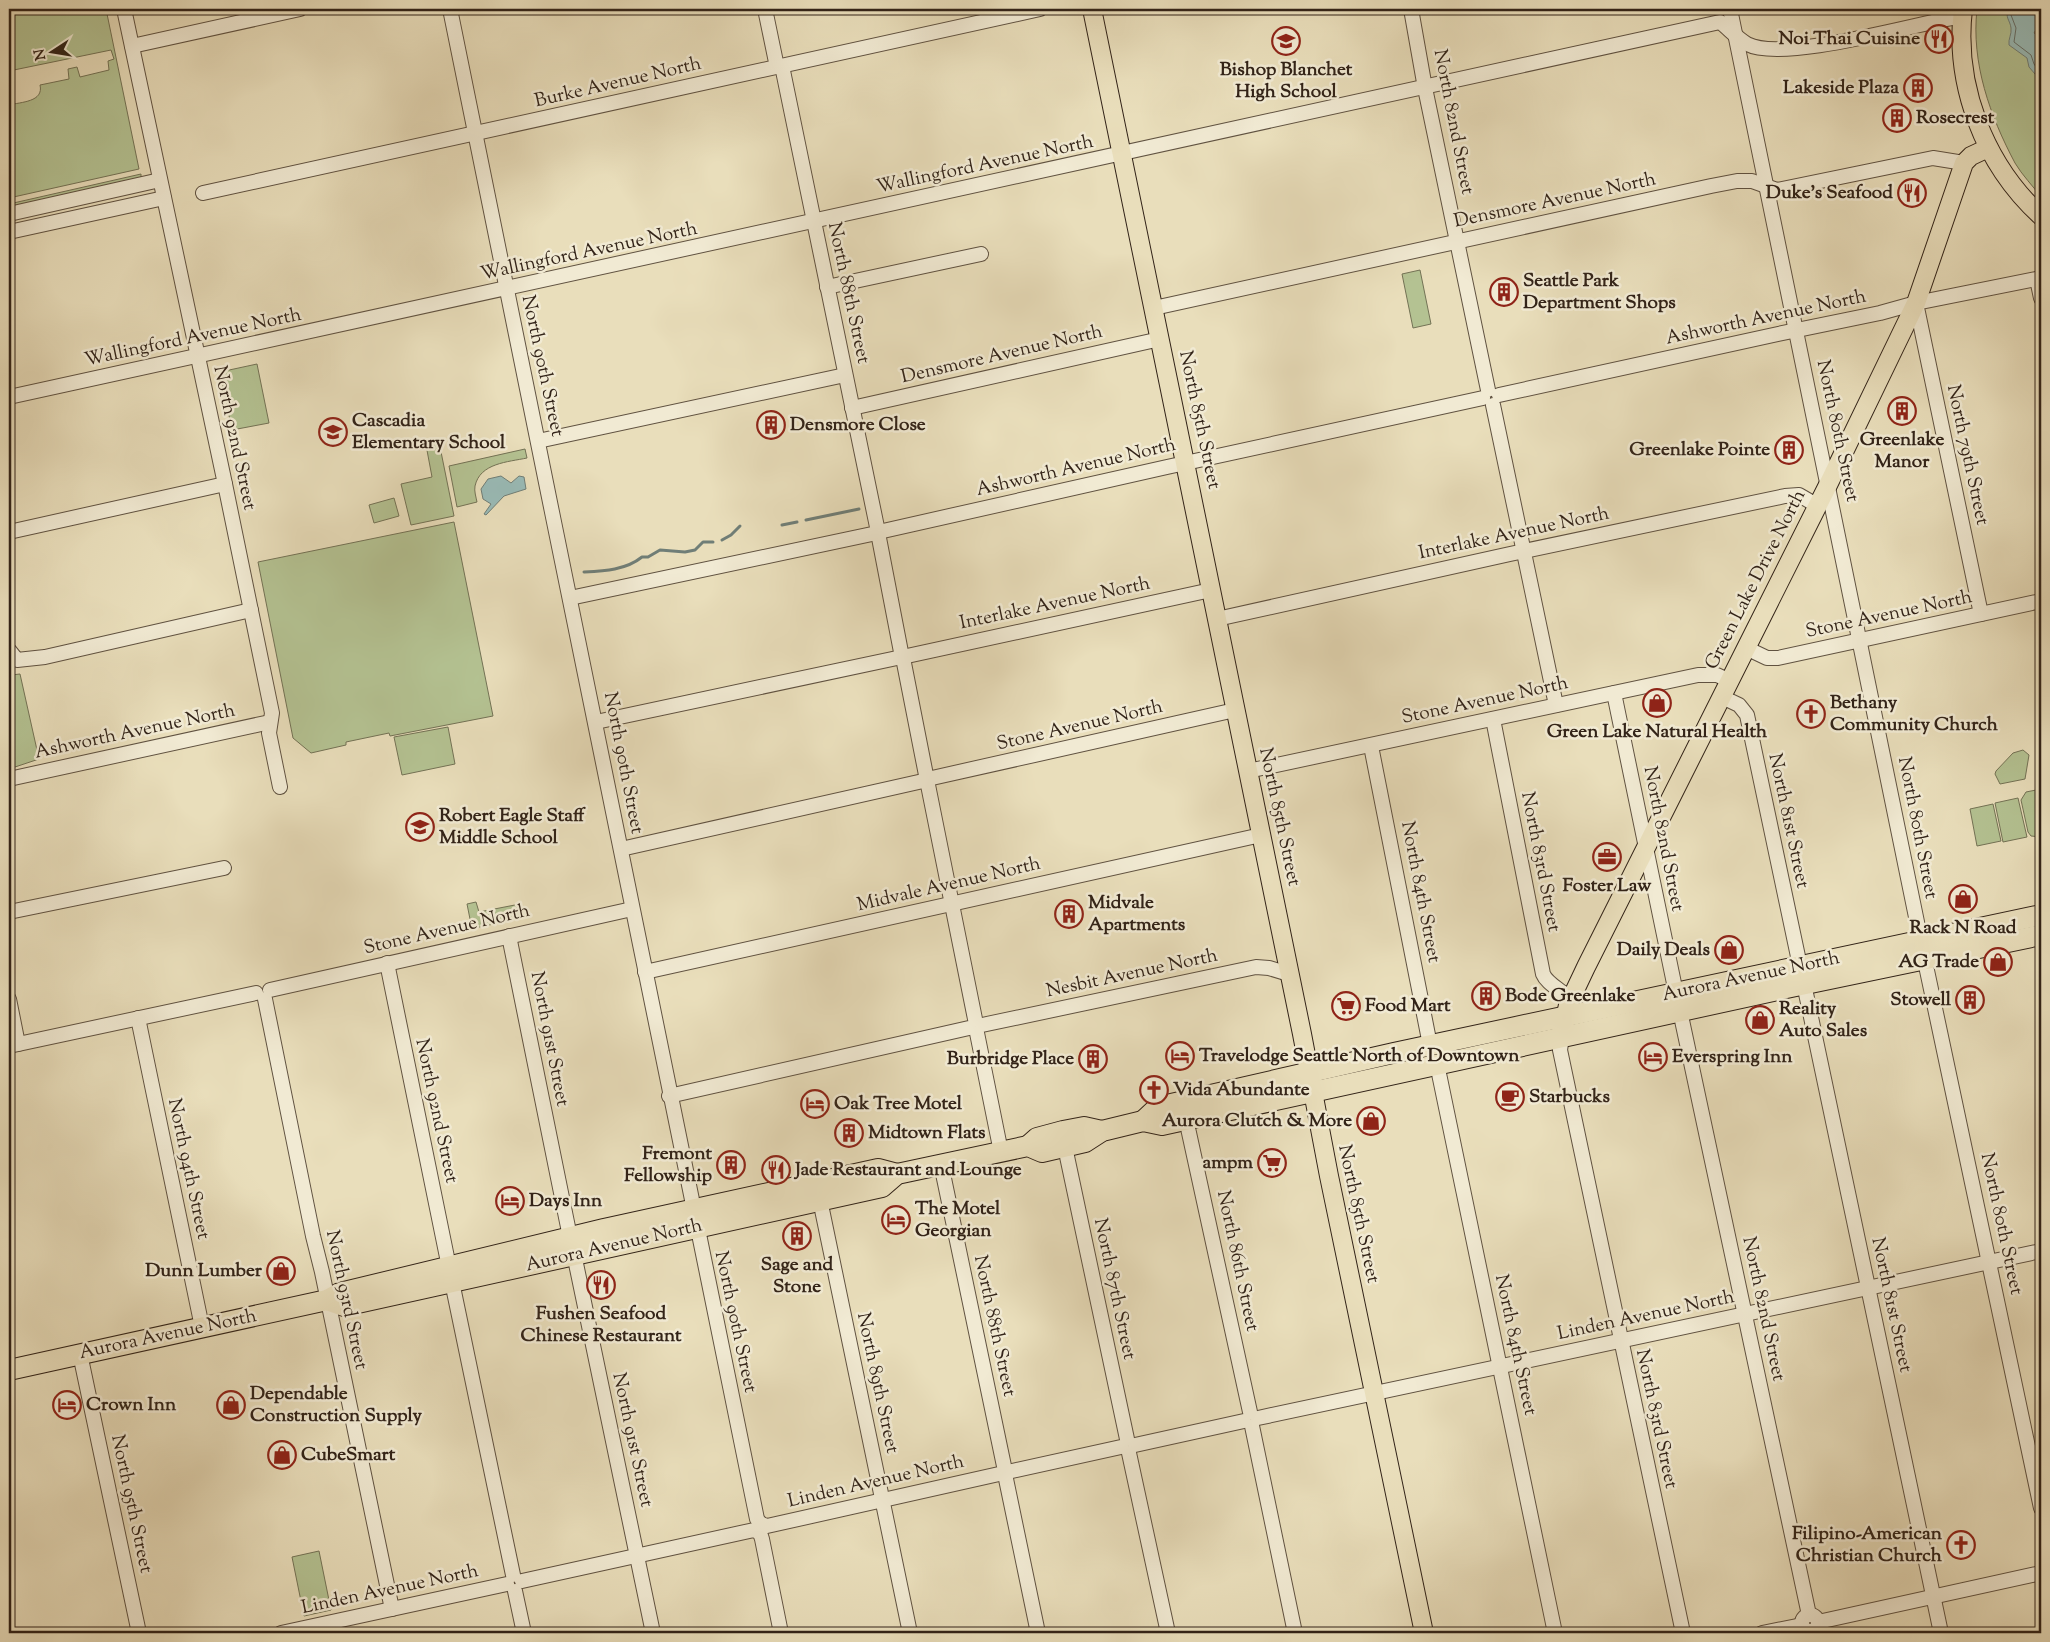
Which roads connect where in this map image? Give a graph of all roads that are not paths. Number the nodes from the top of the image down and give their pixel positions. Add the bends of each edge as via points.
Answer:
1 (124, 9) edge
2 (300, 9) edge
3 (450, 9) edge
4 (765, 9) edge
5 (1040, 9) edge
6 (1411, 9) edge
7 (1730, 9) edge
8 (1091, 10) edge
9 (1963, 12) edge
10 (1735, 34) junction
11 (132, 46) junction
12 (780, 67) junction
13 (1425, 88) junction
14 (476, 134) junction
15 (1988, 148) junction
16 (1122, 154) junction
17 (1964, 163) junction
18 (160, 180) junction
19 (1767, 187) junction
20 (203, 193) dead end
21 (164, 198) junction
22 (9, 214) edge
23 (2041, 216) edge
24 (814, 222) junction
25 (9, 232) edge
26 (1458, 241) junction
27 (980, 254) dead end
28 (2039, 279) edge
29 (827, 287) junction
30 (507, 289) junction
31 (2041, 298) edge
32 (1916, 303) junction
33 (1154, 308) junction
34 (1796, 330) junction
35 (1160, 338) junction
36 (197, 356) junction
37 (846, 375) junction
38 (9, 397) edge
39 (1491, 397) junction
40 (852, 408) junction
41 (538, 441) junction
42 (1186, 463) junction
43 (225, 484) junction
44 (1828, 485) junction
45 (1818, 506) junction
46 (9, 532) edge
47 (877, 533) junction
48 (1524, 551) junction
49 (1211, 590) junction
50 (570, 598) junction
51 (2041, 601) edge
52 (250, 610) junction
53 (1980, 614) junction
54 (1217, 619) junction
55 (1860, 640) junction
56 (1746, 648) junction
57 (13, 655) edge
58 (902, 657) junction
59 (1730, 681) junction
60 (1614, 693) junction
61 (1722, 697) junction
62 (1556, 705) junction
63 (1236, 710) junction
64 (1493, 719) junction
65 (270, 722) junction
66 (596, 722) junction
67 (1371, 746) junction
68 (1248, 771) junction
69 (9, 779) edge
70 (927, 780) junction
71 (280, 787) dead end
72 (1260, 835) junction
73 (1646, 847) junction
74 (620, 849) junction
75 (224, 868) dead end
76 (952, 903) junction
77 (632, 909) junction
78 (9, 912) edge
79 (2041, 915) edge
80 (2041, 935) edge
81 (509, 936) junction
82 (1923, 951) junction
83 (386, 963) junction
84 (645, 972) junction
85 (1290, 974) junction
86 (1802, 975) junction
87 (264, 994) junction
88 (9, 999) edge
89 (1678, 1002) junction
90 (1568, 1009) junction
91 (138, 1018) junction
92 (976, 1026) junction
93 (1562, 1037) junction
94 (13, 1045) edge
95 (1430, 1045) junction
96 (1309, 1072) junction
97 (1439, 1072) junction
98 (1313, 1092) junction
99 (669, 1096) junction
100 (1186, 1119) junction
101 (1144, 1120) junction
102 (1102, 1130) junction
103 (1028, 1146) junction
104 (1065, 1148) junction
105 (1001, 1152) junction
106 (941, 1164) junction
107 (897, 1174) junction
108 (820, 1200) junction
109 (694, 1218) junction
110 (541, 1244) junction
111 (572, 1246) junction
112 (2041, 1251) edge
113 (1990, 1262) junction
114 (504, 1270) junction
115 (451, 1274) junction
116 (1868, 1287) junction
117 (327, 1300) junction
118 (1744, 1314) junction
119 (202, 1327) junction
120 (1620, 1340) junction
121 (80, 1354) junction
122 (1500, 1366) junction
123 (9, 1370) edge
124 (1374, 1393) junction
125 (1251, 1419) junction
126 (1128, 1446) junction
127 (1005, 1473) junction
128 (881, 1499) junction
129 (2041, 1508) edge
130 (759, 1527) junction
131 (637, 1554) junction
132 (2041, 1573) edge
133 (514, 1583) junction
134 (1933, 1596) junction
135 (392, 1609) junction
136 (1811, 1625) edge
137 (301, 1631) edge
138 (139, 1633) edge
139 (281, 1633) edge
140 (524, 1633) edge
141 (653, 1633) edge
142 (781, 1633) edge
143 (910, 1633) edge
144 (1038, 1633) edge
145 (1168, 1633) edge
146 (1295, 1633) edge
147 (1424, 1633) edge
148 (1555, 1633) edge
149 (1683, 1633) edge
150 (1762, 1633) edge
151 (1941, 1633) edge

1 - 11 street, North 92nd Street
2 - 11 street
3 - 14 street, North 90th Street
4 - 12 street, North 88th Street
5 - 12 street, Burke Avenue North
6 - 13 street, North 82nd Street
7 - 10 street, North 80th Street
8 - 16 main road, North 85th Street
9 - 10 street, Wallingford Avenue North via 1796,49 1770,49 1748,44
9 - 15 main road via 1965,77 1973,110
10 - 13 street, Wallingford Avenue North via 1720,22
10 - 19 street, North 80th Street
11 - 18 street, North 92nd Street
12 - 14 street, Burke Avenue North
12 - 24 street, North 88th Street
13 - 16 street, Wallingford Avenue North
13 - 26 street, North 82nd Street
14 - 20 street, Burke Avenue North
14 - 30 street, North 90th Street
15 - 17 main road
15 - 23 main road via 2007,178
16 - 24 street, Wallingford Avenue North
16 - 33 main road, North 85th Street
17 - 19 street, Densmore Avenue North via 1933,158 1777,190
17 - 32 main road, Green Lake Drive North
18 - 21 street, North 92nd Street
18 - 22 street
19 - 26 street, Densmore Avenue North via 1752,181 1737,181
19 - 34 street, North 80th Street
21 - 25 street
21 - 36 street, North 92nd Street
24 - 29 street, North 88th Street
24 - 30 street, Wallingford Avenue North
26 - 33 street, Densmore Avenue North
26 - 39 street, North 82nd Street
27 - 29 street
28 - 31 street
28 - 32 street, Ashworth Avenue North
29 - 37 street, North 88th Street
30 - 36 street, Wallingford Avenue North
30 - 41 street, North 90th Street
32 - 34 street, Ashworth Avenue North
32 - 44 main road, Green Lake Drive North
32 - 53 street, North 79th Street
33 - 35 main road, North 85th Street
34 - 39 street, Ashworth Avenue North
34 - 44 street, North 80th Street
35 - 40 street, Densmore Avenue North
35 - 42 main road, North 85th Street
36 - 38 street, Wallingford Avenue North
36 - 43 street, North 92nd Street
37 - 40 street, North 88th Street
37 - 41 street
39 - 42 street, Ashworth Avenue North
39 - 48 street, North 82nd Street
40 - 47 street, North 88th Street
41 - 50 street, North 90th Street
42 - 47 street, Ashworth Avenue North
42 - 49 main road, North 85th Street
43 - 46 street
43 - 52 street, North 92nd Street
44 - 45 main road, Green Lake Drive North
44 - 55 street, North 80th Street
45 - 48 street, Interlake Avenue North via 1803,497 1790,496
45 - 56 main road, Green Lake Drive North
47 - 50 street, Ashworth Avenue North
47 - 58 street, North 88th Street
48 - 54 street, Interlake Avenue North
48 - 62 street, North 82nd Street
49 - 54 main road, North 85th Street
49 - 58 street, Interlake Avenue North
50 - 66 street, North 90th Street
51 - 53 street, Stone Avenue North
52 - 57 street via 45,657
52 - 65 street, North 92nd Street via 272,713
53 - 55 street, Stone Avenue North
54 - 63 main road, North 85th Street
55 - 56 street, Stone Avenue North via 1773,659
55 - 82 street, North 80th Street
56 - 59 main road, Green Lake Drive North
58 - 66 street, Interlake Avenue North
58 - 70 street, North 88th Street
59 - 60 street, Stone Avenue North via 1704,674
59 - 61 main road, Green Lake Drive North
60 - 62 street, Stone Avenue North
60 - 73 street, North 82nd Street
61 - 73 main road, Green Lake Drive North
61 - 86 street, North 81st Street via 1739,705 1747,715
62 - 64 street, Stone Avenue North
63 - 68 main road, North 85th Street
63 - 70 street, Stone Avenue North
64 - 67 street, Stone Avenue North
64 - 90 street, North 83rd Street via 1543,974 1548,982 1560,989
65 - 69 street, Ashworth Avenue North
65 - 71 street, North 92nd Street via 269,734
66 - 74 street, North 90th Street
67 - 68 street, Stone Avenue North
67 - 95 street, North 84th Street
68 - 72 main road, North 85th Street
70 - 74 street, Stone Avenue North
70 - 76 street, North 88th Street
72 - 76 street, Midvale Avenue North
72 - 85 main road, North 85th Street
73 - 89 street, North 82nd Street
73 - 90 main road, Green Lake Drive North
74 - 77 street, North 90th Street
75 - 78 street
76 - 84 street, Midvale Avenue North
76 - 92 street, North 88th Street
77 - 81 street, Stone Avenue North
77 - 84 street, North 90th Street
79 - 82 highway, Aurora Avenue North
80 - 82 highway, Aurora Avenue North
81 - 83 street, Stone Avenue North
81 - 111 street, North 91st Street
82 - 86 highway, Aurora Avenue North
82 - 113 street, North 80th Street
83 - 87 street, Stone Avenue North
83 - 115 street, North 92nd Street
84 - 99 street, North 90th Street
85 - 92 street, Nesbit Avenue North via 1256,967
85 - 96 main road, North 85th Street
86 - 89 highway, Aurora Avenue North
86 - 116 street, North 81st Street
87 - 91 street, Stone Avenue North
87 - 117 street, North 93rd Street
88 - 94 street
89 - 90 highway, Aurora Avenue North
89 - 93 highway, Aurora Avenue North
89 - 118 street, North 82nd Street
90 - 93 main road, Green Lake Drive North
90 - 95 highway, Aurora Avenue North
91 - 94 street, Stone Avenue North
91 - 119 street, North 94th Street
92 - 99 street, Nesbit Avenue North
92 - 105 street, North 88th Street
93 - 97 highway, Aurora Avenue North
93 - 120 street, North 83rd Street via 1560,1050
95 - 96 highway, Aurora Avenue North
96 - 98 main road, North 85th Street
96 - 101 highway, Aurora Avenue North via 1158,1107
97 - 98 highway, Aurora Avenue North
97 - 122 street, North 84th Street
98 - 100 highway, Aurora Avenue North
98 - 124 main road, North 85th Street
99 - 109 street, North 90th Street
100 - 101 highway, Aurora Avenue North via 1162,1125
100 - 125 street, North 86th Street
101 - 102 highway, Aurora Avenue North
102 - 103 highway, Aurora Avenue North via 1084,1127 1063,1131 1036,1138
102 - 104 highway, Aurora Avenue North via 1085,1142
103 - 104 highway, Aurora Avenue North via 1042,1152
103 - 105 highway, Aurora Avenue North
104 - 126 street, North 87th Street
105 - 106 highway, Aurora Avenue North
106 - 107 highway, Aurora Avenue North
106 - 127 street, North 88th Street
107 - 108 highway, Aurora Avenue North via 882,1187
107 - 109 highway, Aurora Avenue North via 878,1169
108 - 109 highway, Aurora Avenue North
108 - 128 street, North 89th Street
109 - 111 highway, Aurora Avenue North
109 - 130 street, North 90th Street
110 - 111 highway, Aurora Avenue North
110 - 114 highway via 538,1252 512,1259
110 - 115 highway, Aurora Avenue North
111 - 114 highway, Aurora Avenue North
111 - 131 street, North 91st Street
112 - 113 street, Linden Avenue North
113 - 116 street, Linden Avenue North
113 - 129 street, North 80th Street
114 - 115 highway, Aurora Avenue North
115 - 117 highway, Aurora Avenue North via 340,1293
115 - 133 street, North 92nd Street
116 - 118 street, Linden Avenue North
116 - 134 street, North 81st Street
117 - 119 highway, Aurora Avenue North
117 - 135 street, North 93rd Street
118 - 120 street, Linden Avenue North
118 - 136 street, North 82nd Street
119 - 121 highway, Aurora Avenue North
120 - 122 street, Linden Avenue North
120 - 149 street, North 83rd Street
121 - 123 highway, Aurora Avenue North
121 - 138 street, North 95th Street
122 - 124 street, Linden Avenue North
122 - 148 street, North 84th Street
124 - 125 street, Linden Avenue North
124 - 147 main road, North 85th Street
125 - 126 street, Linden Avenue North
125 - 146 street, North 86th Street
126 - 127 street, Linden Avenue North
126 - 145 street, North 87th Street
127 - 128 street, Linden Avenue North
127 - 144 street, North 88th Street
128 - 130 street, Linden Avenue North
128 - 143 street, North 89th Street
130 - 131 street, Linden Avenue North
130 - 142 street, North 90th Street
131 - 133 street, Linden Avenue North
131 - 141 street, North 91st Street
132 - 134 street
133 - 135 street, Linden Avenue North
133 - 140 street, North 92nd Street
134 - 136 street
134 - 151 street, North 81st Street
135 - 137 street, Linden Avenue North
136 - 150 street
137 - 139 street, Linden Avenue North

